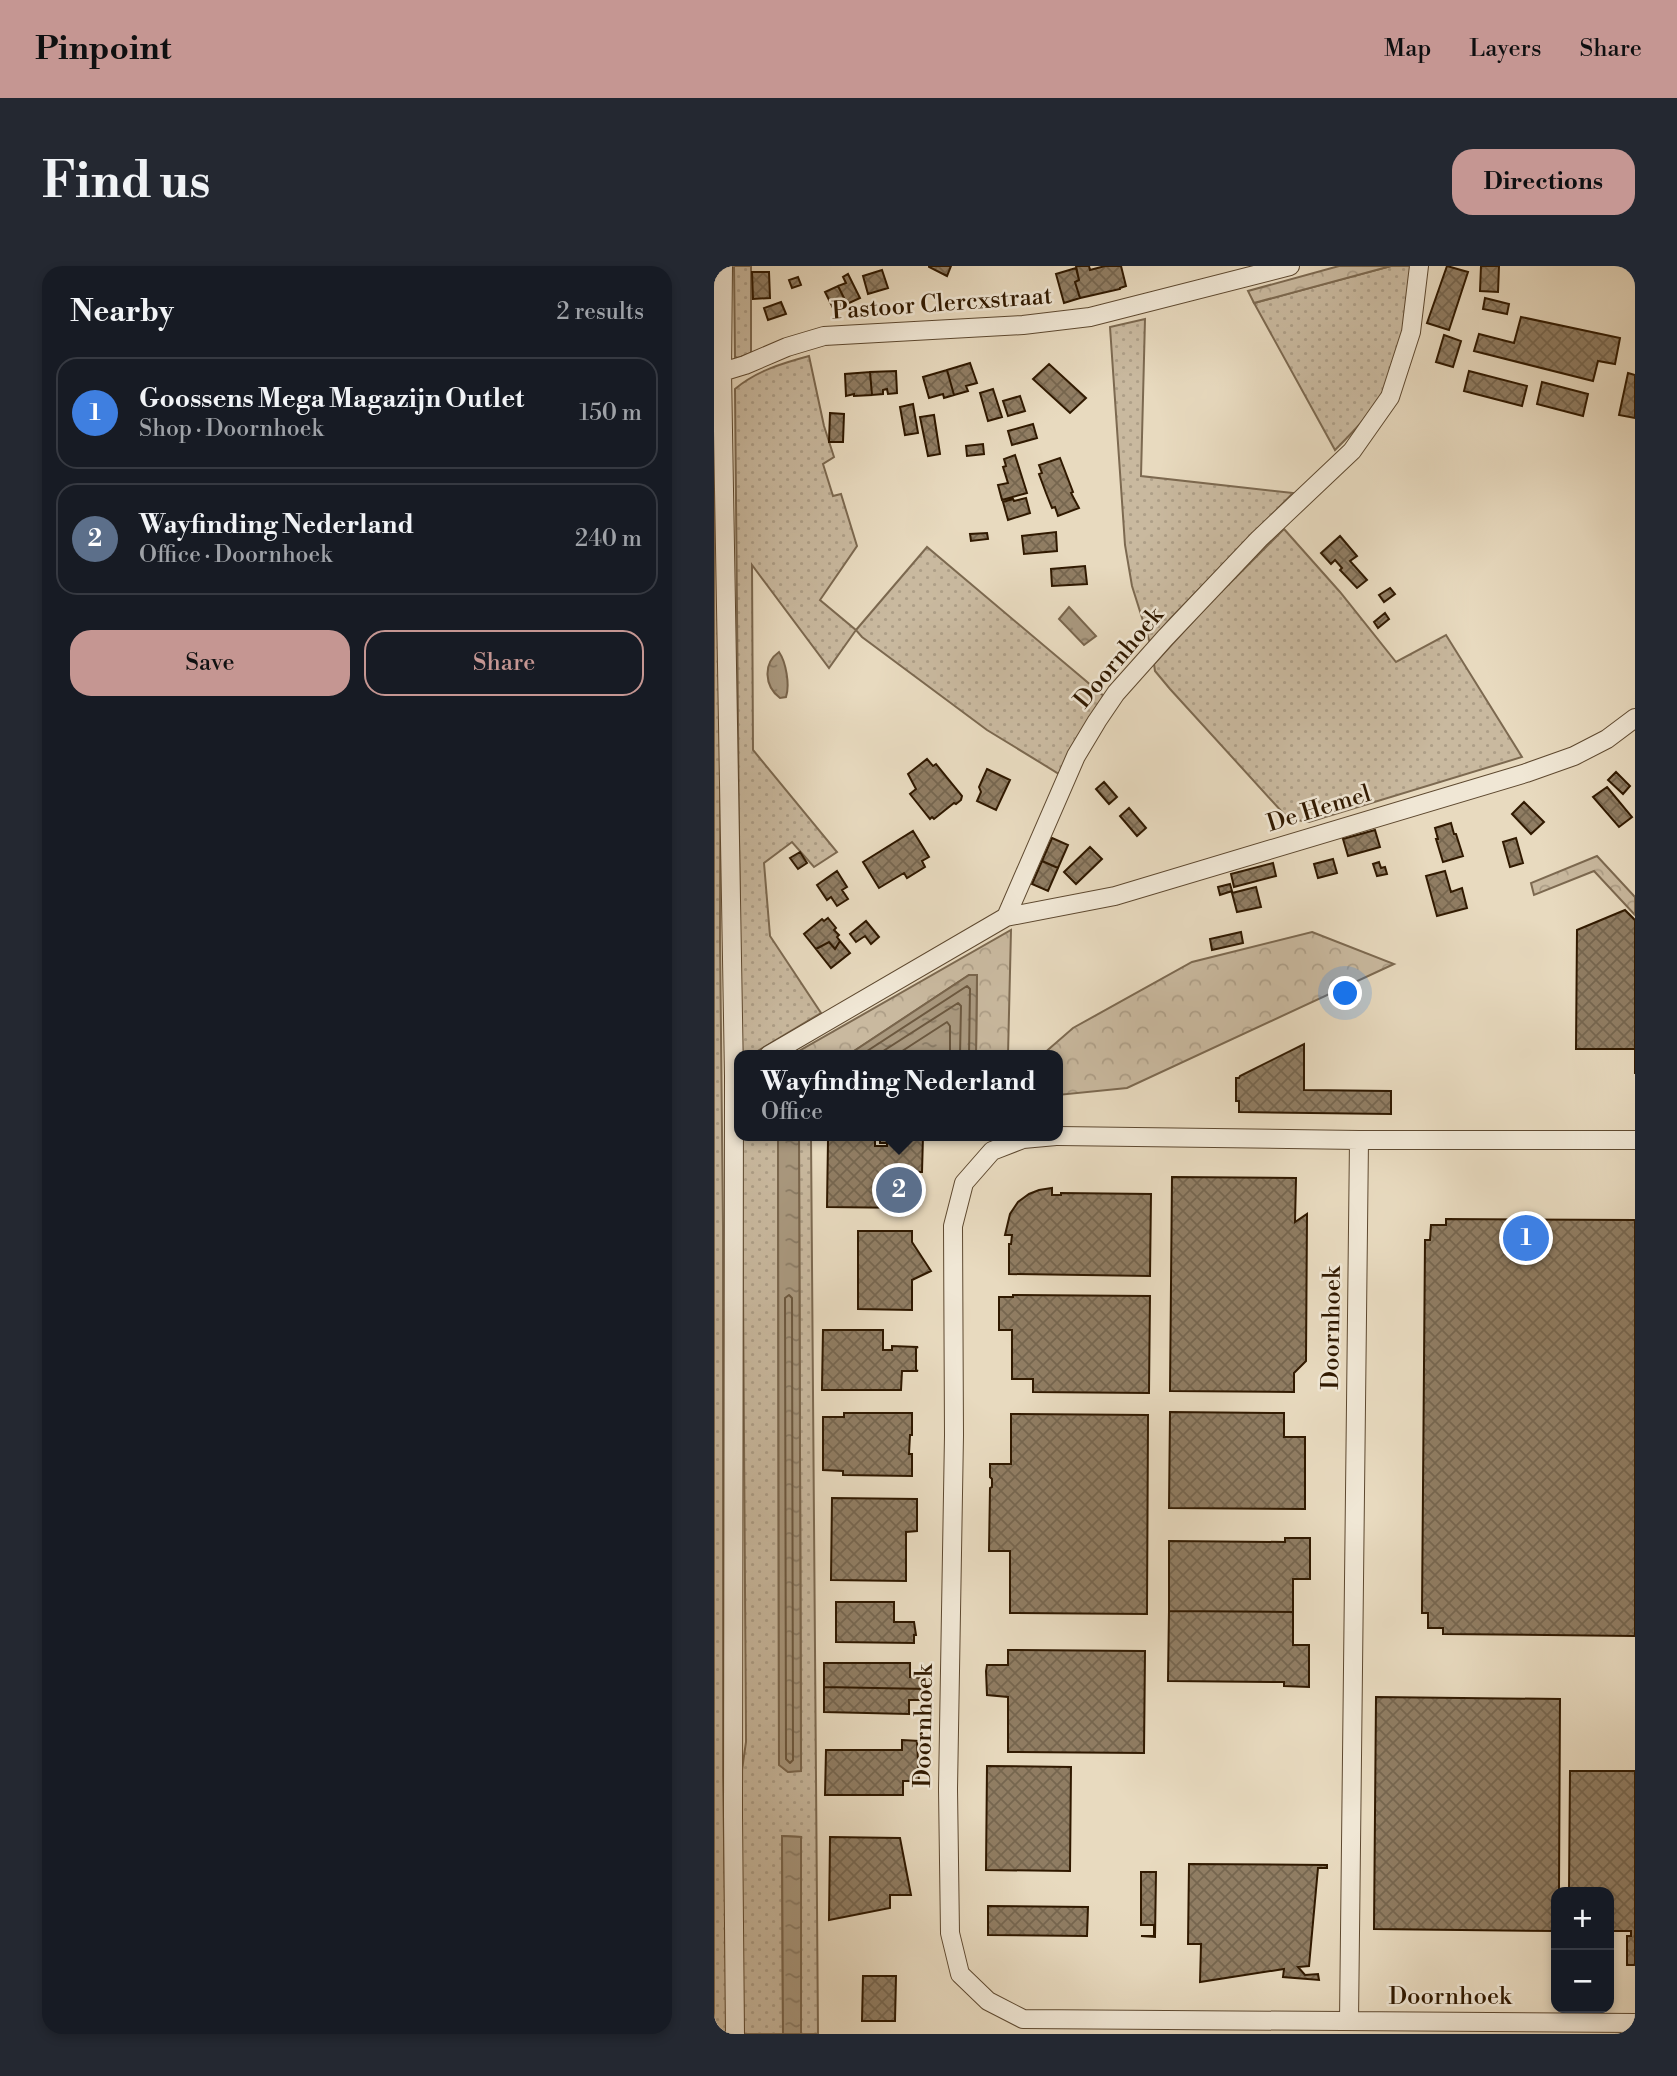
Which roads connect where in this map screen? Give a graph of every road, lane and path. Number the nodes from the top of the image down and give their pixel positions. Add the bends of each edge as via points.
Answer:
1 (723, 266) edge
2 (1290, 266) edge
3 (1419, 266) edge
4 (723, 372) junction
5 (1635, 718) edge
6 (1006, 917) junction
7 (737, 1050) edge
8 (778, 1050) edge
9 (1063, 1136) edge
10 (1359, 1140) junction
11 (1635, 1140) edge
12 (737, 1141) edge
13 (1018, 1141) edge
14 (1349, 2021) junction
15 (1635, 2023) edge
16 (1038, 2027) edge
17 (735, 2034) edge

1 - 4 street
2 - 4 street, Pastoor Clercxstraat via 1090,317 824,336
3 - 6 street, Doornhoek via 1410,332 1390,397 1352,451 1259,540 1116,693 1076,756
4 - 7 street
5 - 6 street, De Hemel via 1607,739 1526,773 1115,895
6 - 8 street
9 - 10 street, Doornhoek
10 - 11 street, Doornhoek
10 - 14 street, Doornhoek
12 - 17 street
13 - 16 street, Doornhoek via 992,1151 964,1183 953,1226 950,1933 960,1974 988,2001
14 - 15 street, Doornhoek
14 - 16 street, Doornhoek

